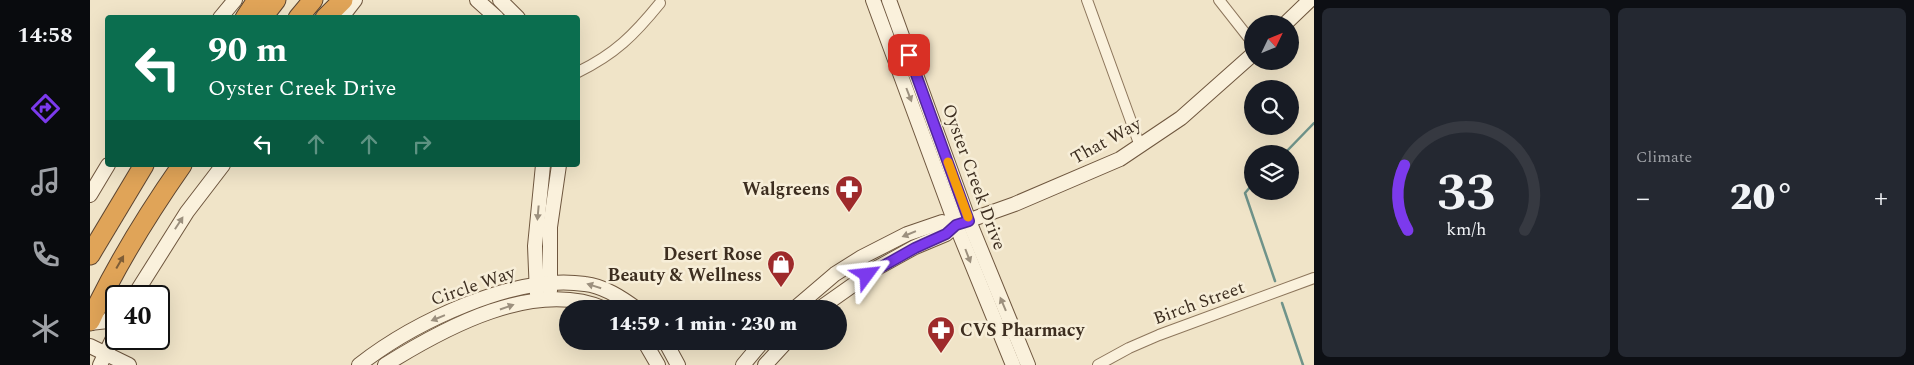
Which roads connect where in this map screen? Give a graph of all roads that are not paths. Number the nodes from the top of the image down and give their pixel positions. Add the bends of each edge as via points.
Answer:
1 (235, 0) edge
2 (257, 0) edge
3 (276, 0) edge
4 (313, 0) edge
5 (343, 0) edge
6 (355, 0) edge
7 (477, 0) edge
8 (500, 0) edge
9 (873, 0) edge
10 (889, 0) edge
11 (1087, 0) edge
12 (1219, 0) edge
13 (1310, 0) edge
14 (660, 3) dead end
15 (222, 15) edge
16 (247, 15) edge
17 (264, 15) edge
18 (300, 15) edge
19 (328, 15) edge
20 (343, 15) edge
21 (494, 15) edge
22 (515, 15) edge
23 (1294, 15) edge
24 (1244, 32) edge
25 (1244, 62) edge
26 (580, 71) edge
27 (1140, 146) junction
28 (107, 167) edge
29 (143, 167) edge
30 (181, 167) edge
31 (221, 167) edge
32 (543, 167) edge
33 (559, 167) edge
34 (90, 195) edge
35 (962, 223) junction
36 (90, 254) edge
37 (862, 256) junction
38 (877, 268) junction
39 (1314, 278) edge
40 (143, 279) junction
41 (543, 284) junction
42 (133, 285) edge
43 (140, 285) edge
44 (544, 300) junction
45 (574, 300) edge
46 (623, 300) edge
47 (805, 300) edge
48 (833, 300) edge
49 (105, 321) edge
50 (90, 322) edge
51 (90, 346) edge
52 (649, 350) edge
53 (670, 350) edge
54 (756, 350) edge
55 (779, 350) edge
56 (103, 359) edge
57 (128, 365) edge
58 (359, 365) edge
59 (385, 365) edge
60 (658, 365) edge
61 (678, 365) edge
62 (743, 365) edge
63 (765, 365) edge
64 (1013, 365) edge
65 (1028, 365) edge
66 (1098, 365) edge

1 - 15 street
2 - 16 highway
3 - 17 highway
4 - 18 highway
5 - 19 highway
6 - 20 street
7 - 21 street
8 - 22 street
9 -> 35 street, Oyster Creek Drive
10 - 35 street, Oyster Creek Drive
11 - 27 street
12 - 24 street
13 - 23 street
14 - 26 street via 624,44
25 - 27 street, That Way via 1181,118
27 - 35 street, That Way via 1076,180
28 - 34 street
29 - 36 highway
50 -> 30 highway via 108,282 143,222
40 -> 31 street via 186,212
32 -> 41 street via 535,246
33 - 41 street
35 -> 37 street, That Way via 942,222 907,234
35 - 38 street, That Way
35 -> 64 street, Oyster Creek Drive
65 -> 35 street, Oyster Creek Drive
37 - 38 street
37 - 47 street, That Way
38 - 48 street, That Way
39 - 66 street, Birch Street via 1159,335
40 - 42 street
40 - 43 street
41 - 44 street
46 -> 41 street, Circle Way via 586,284
41 -> 58 street, Circle Way via 504,291 430,321
44 - 45 street, Circle Way
59 -> 44 street, Circle Way via 444,331 512,304
49 - 50 street
51 - 56 street
52 - 60 street
53 - 61 street
54 - 62 street
55 - 63 street
56 - 57 street

